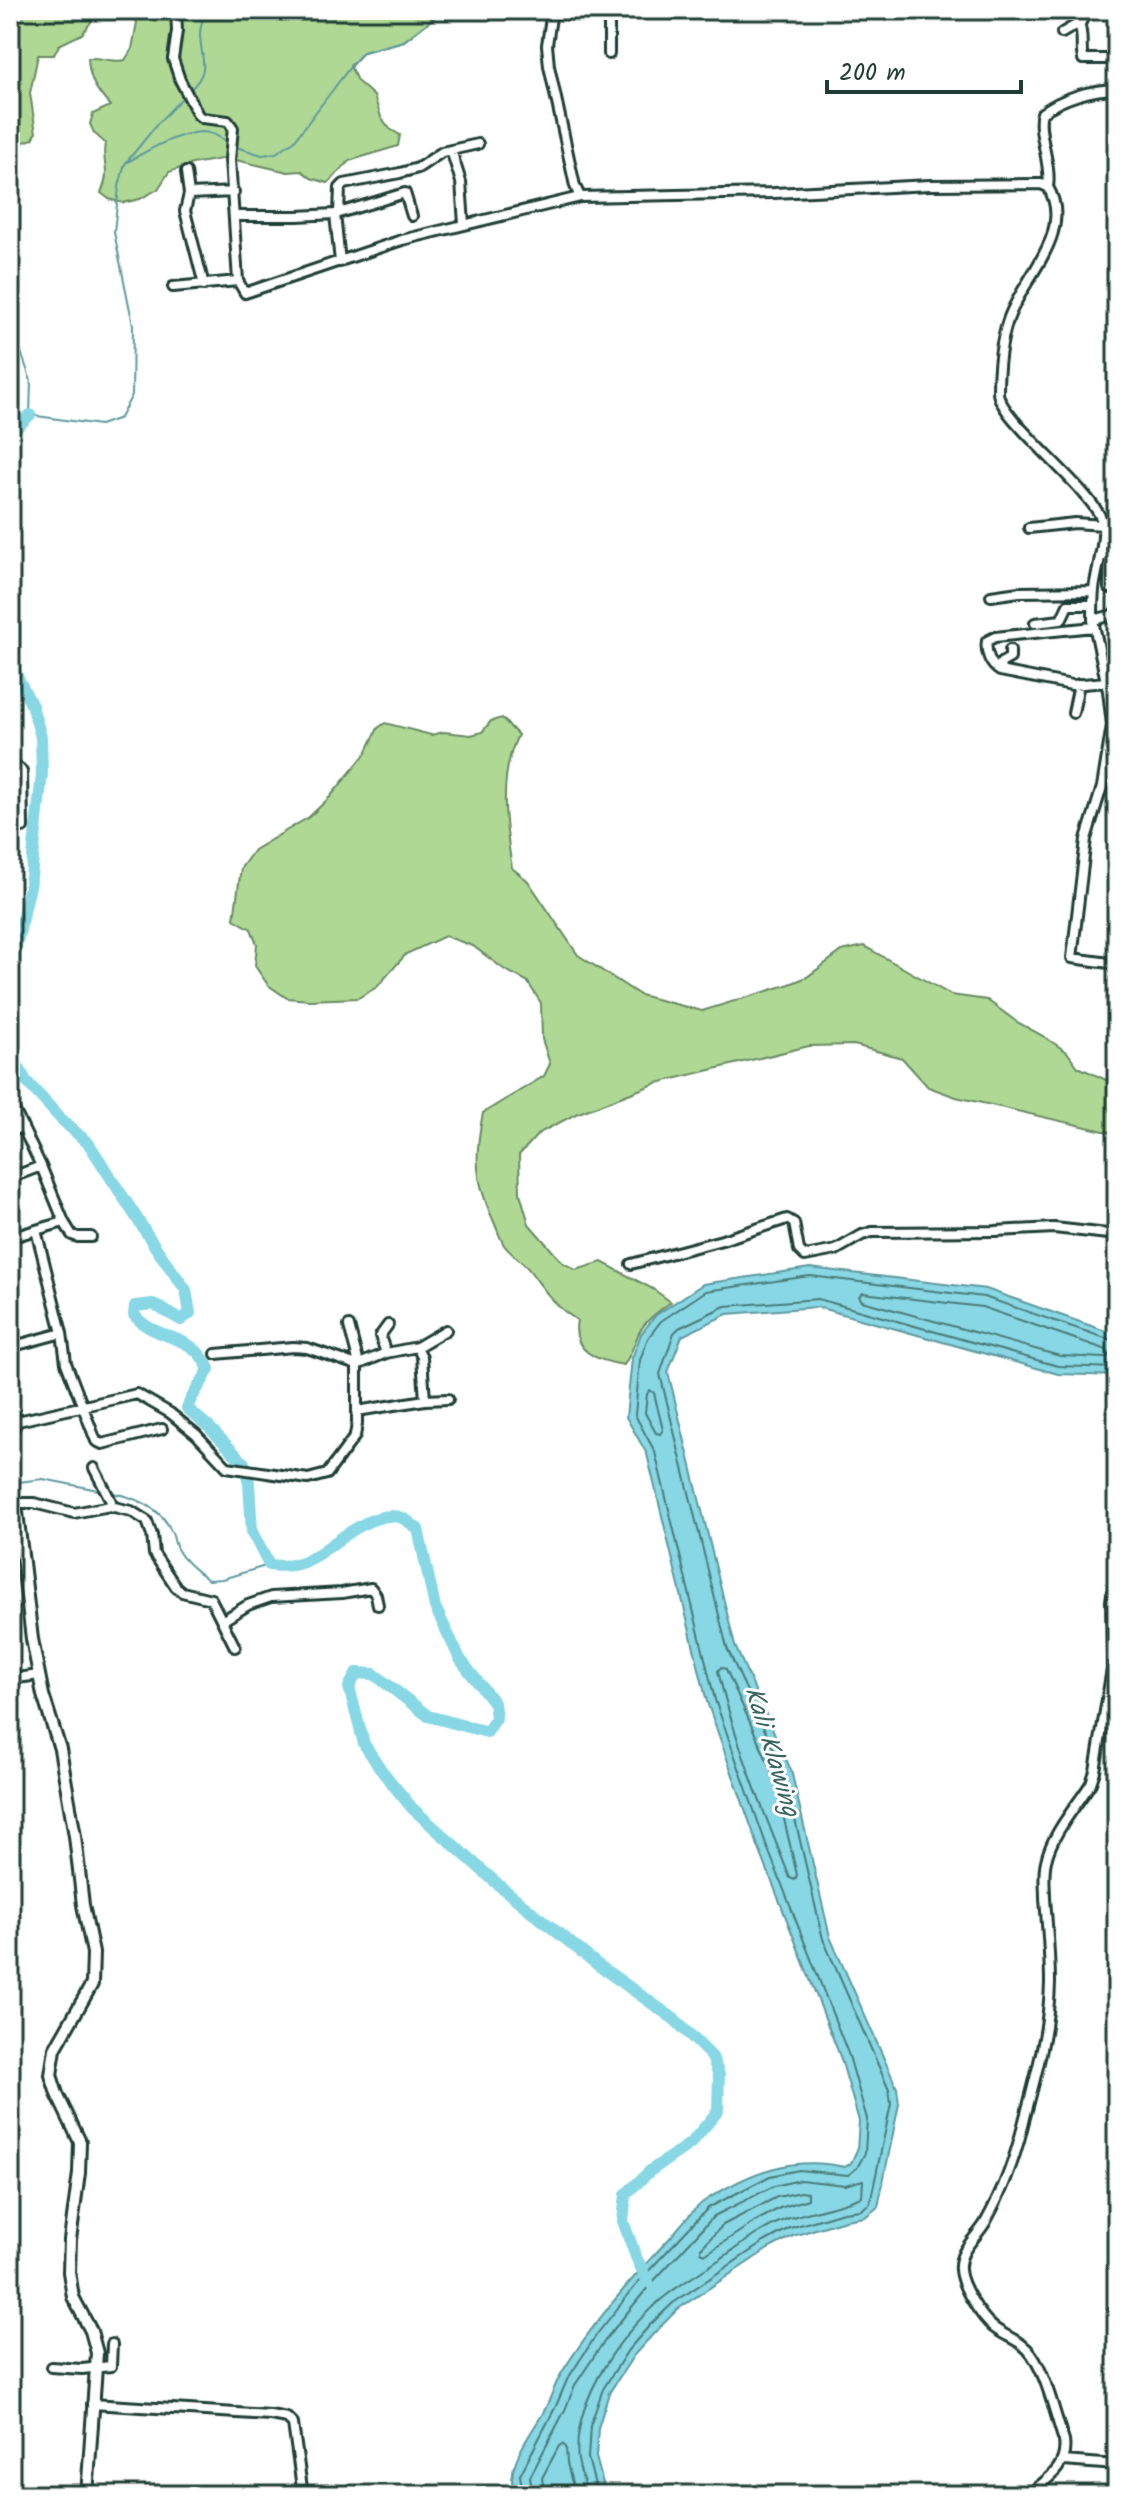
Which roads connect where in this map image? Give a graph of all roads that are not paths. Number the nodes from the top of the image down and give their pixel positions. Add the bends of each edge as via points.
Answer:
1 (176, 10) edge
2 (1087, 10) edge
3 (552, 11) edge
4 (609, 14) edge
5 (1079, 24) junction
6 (1062, 33) dead end
7 (609, 54) dead end
8 (1117, 59) edge
9 (1117, 89) edge
10 (478, 144) dead end
11 (451, 150) junction
12 (186, 172) dead end
13 (1048, 187) junction
14 (234, 192) junction
15 (189, 194) junction
16 (580, 197) junction
17 (337, 213) junction
18 (235, 216) junction
19 (412, 216) dead end
20 (464, 224) junction
21 (340, 262) junction
22 (238, 281) junction
23 (204, 285) junction
24 (173, 287) dead end
25 (1103, 525) junction
26 (1029, 528) dead end
27 (1100, 555) junction
28 (1109, 588) dead end
29 (1094, 591) junction
30 (991, 596) dead end
31 (1093, 605) junction
32 (1117, 614) edge
33 (1035, 623) dead end
34 (1094, 624) junction
35 (1010, 650) dead end
36 (1117, 667) edge
37 (1103, 669) junction
38 (1000, 671) junction
39 (1106, 682) junction
40 (1079, 684) junction
41 (1114, 705) edge
42 (1073, 713) dead end
43 (1114, 734) edge
44 (1112, 762) edge
45 (10, 768) edge
46 (23, 827) dead end
47 (1117, 964) edge
48 (10, 1101) edge
49 (23, 1127) junction
50 (10, 1131) edge
51 (41, 1166) junction
52 (10, 1178) edge
53 (64, 1222) junction
54 (36, 1230) junction
55 (1117, 1235) edge
56 (91, 1237) dead end
57 (10, 1238) edge
58 (631, 1264) dead end
59 (388, 1325) dead end
60 (349, 1326) dead end
61 (446, 1330) dead end
62 (62, 1333) junction
63 (10, 1347) edge
64 (417, 1347) junction
65 (386, 1353) junction
66 (216, 1354) dead end
67 (358, 1365) junction
68 (448, 1399) dead end
69 (425, 1400) junction
70 (83, 1407) junction
71 (10, 1410) edge
72 (357, 1411) junction
73 (18, 1421) junction
74 (162, 1429) dead end
75 (10, 1433) edge
76 (94, 1468) dead end
77 (12, 1502) edge
78 (110, 1506) junction
79 (1117, 1566) edge
80 (378, 1605) dead end
81 (222, 1621) junction
82 (235, 1647) dead end
83 (39, 1675) junction
84 (10, 1679) edge
85 (112, 2344) dead end
86 (51, 2367) dead end
87 (97, 2368) junction
88 (92, 2404) junction
89 (1063, 2461) junction
90 (1117, 2465) edge
91 (302, 2488) dead end
92 (87, 2495) edge
93 (1028, 2495) edge

1 - 14 street via 174,65 198,115 232,125
2 - 5 street
3 - 4 street
3 - 16 street via 549,66
4 - 7 street
5 - 6 street
5 - 8 street via 1083,59
9 - 13 street via 1083,95 1042,113
10 - 11 street
11 - 17 street via 418,168 344,184
11 - 20 street via 461,182
12 - 15 street
13 - 16 street via 930,185
13 - 25 street via 1055,225 1008,320 998,399 1068,476
14 - 15 street
14 - 18 street
15 - 23 street via 185,211
16 - 20 street
17 - 18 street
17 - 19 street via 405,193
17 - 21 street
18 - 22 street
20 - 21 street
21 - 22 street via 248,293
22 - 23 street
23 - 24 street
25 - 26 street
25 - 27 street
27 - 28 street via 1110,558
27 - 29 street
29 - 30 street
29 - 31 street
31 - 33 street via 1068,605 1061,620
31 - 34 street
32 - 34 street
34 - 37 street
34 - 38 street via 988,639 990,660
35 - 38 street
36 - 37 street
37 - 39 street
38 - 40 street
39 - 40 street
39 - 41 street
40 - 42 street
41 - 43 street
43 - 44 street
44 - 47 street via 1086,839 1072,958
45 - 46 street via 22,772
48 - 49 street
49 - 50 street
49 - 51 street
51 - 52 street
51 - 53 street
53 - 54 street
53 - 56 street via 72,1235
54 - 57 street
54 - 62 street
55 - 58 street via 1054,1228 872,1232 836,1250 805,1256 789,1219
59 - 65 street via 380,1336
60 - 67 street
61 - 64 street
62 - 63 street
62 - 70 street via 66,1363
64 - 65 street
64 - 69 street
65 - 67 street
66 - 67 street via 307,1348
67 - 72 street
68 - 69 street
69 - 72 street
70 - 72 street via 141,1395 196,1434 227,1467 308,1479 327,1474 355,1436
70 - 73 street
70 - 74 street via 99,1443
71 - 73 street
73 - 75 street
76 - 78 street
77 - 78 street via 74,1513
77 - 83 street
78 - 81 street via 144,1518 154,1554 176,1587 211,1599
79 - 89 street via 1111,1601 1112,1669 1095,1771 1046,1860 1049,2008 1037,2067 1007,2177 960,2266 963,2282 986,2319 1026,2347 1038,2364 1064,2441
80 - 81 street via 371,1588 282,1594
81 - 82 street
83 - 84 street
83 - 87 street via 60,1749 93,1953 92,1984 55,2049 51,2075 80,2142 69,2272 73,2297 95,2342
85 - 87 street via 112,2365
86 - 87 street
87 - 88 street
88 - 91 street via 287,2418 293,2424
88 - 92 street
89 - 90 street
89 - 93 street

